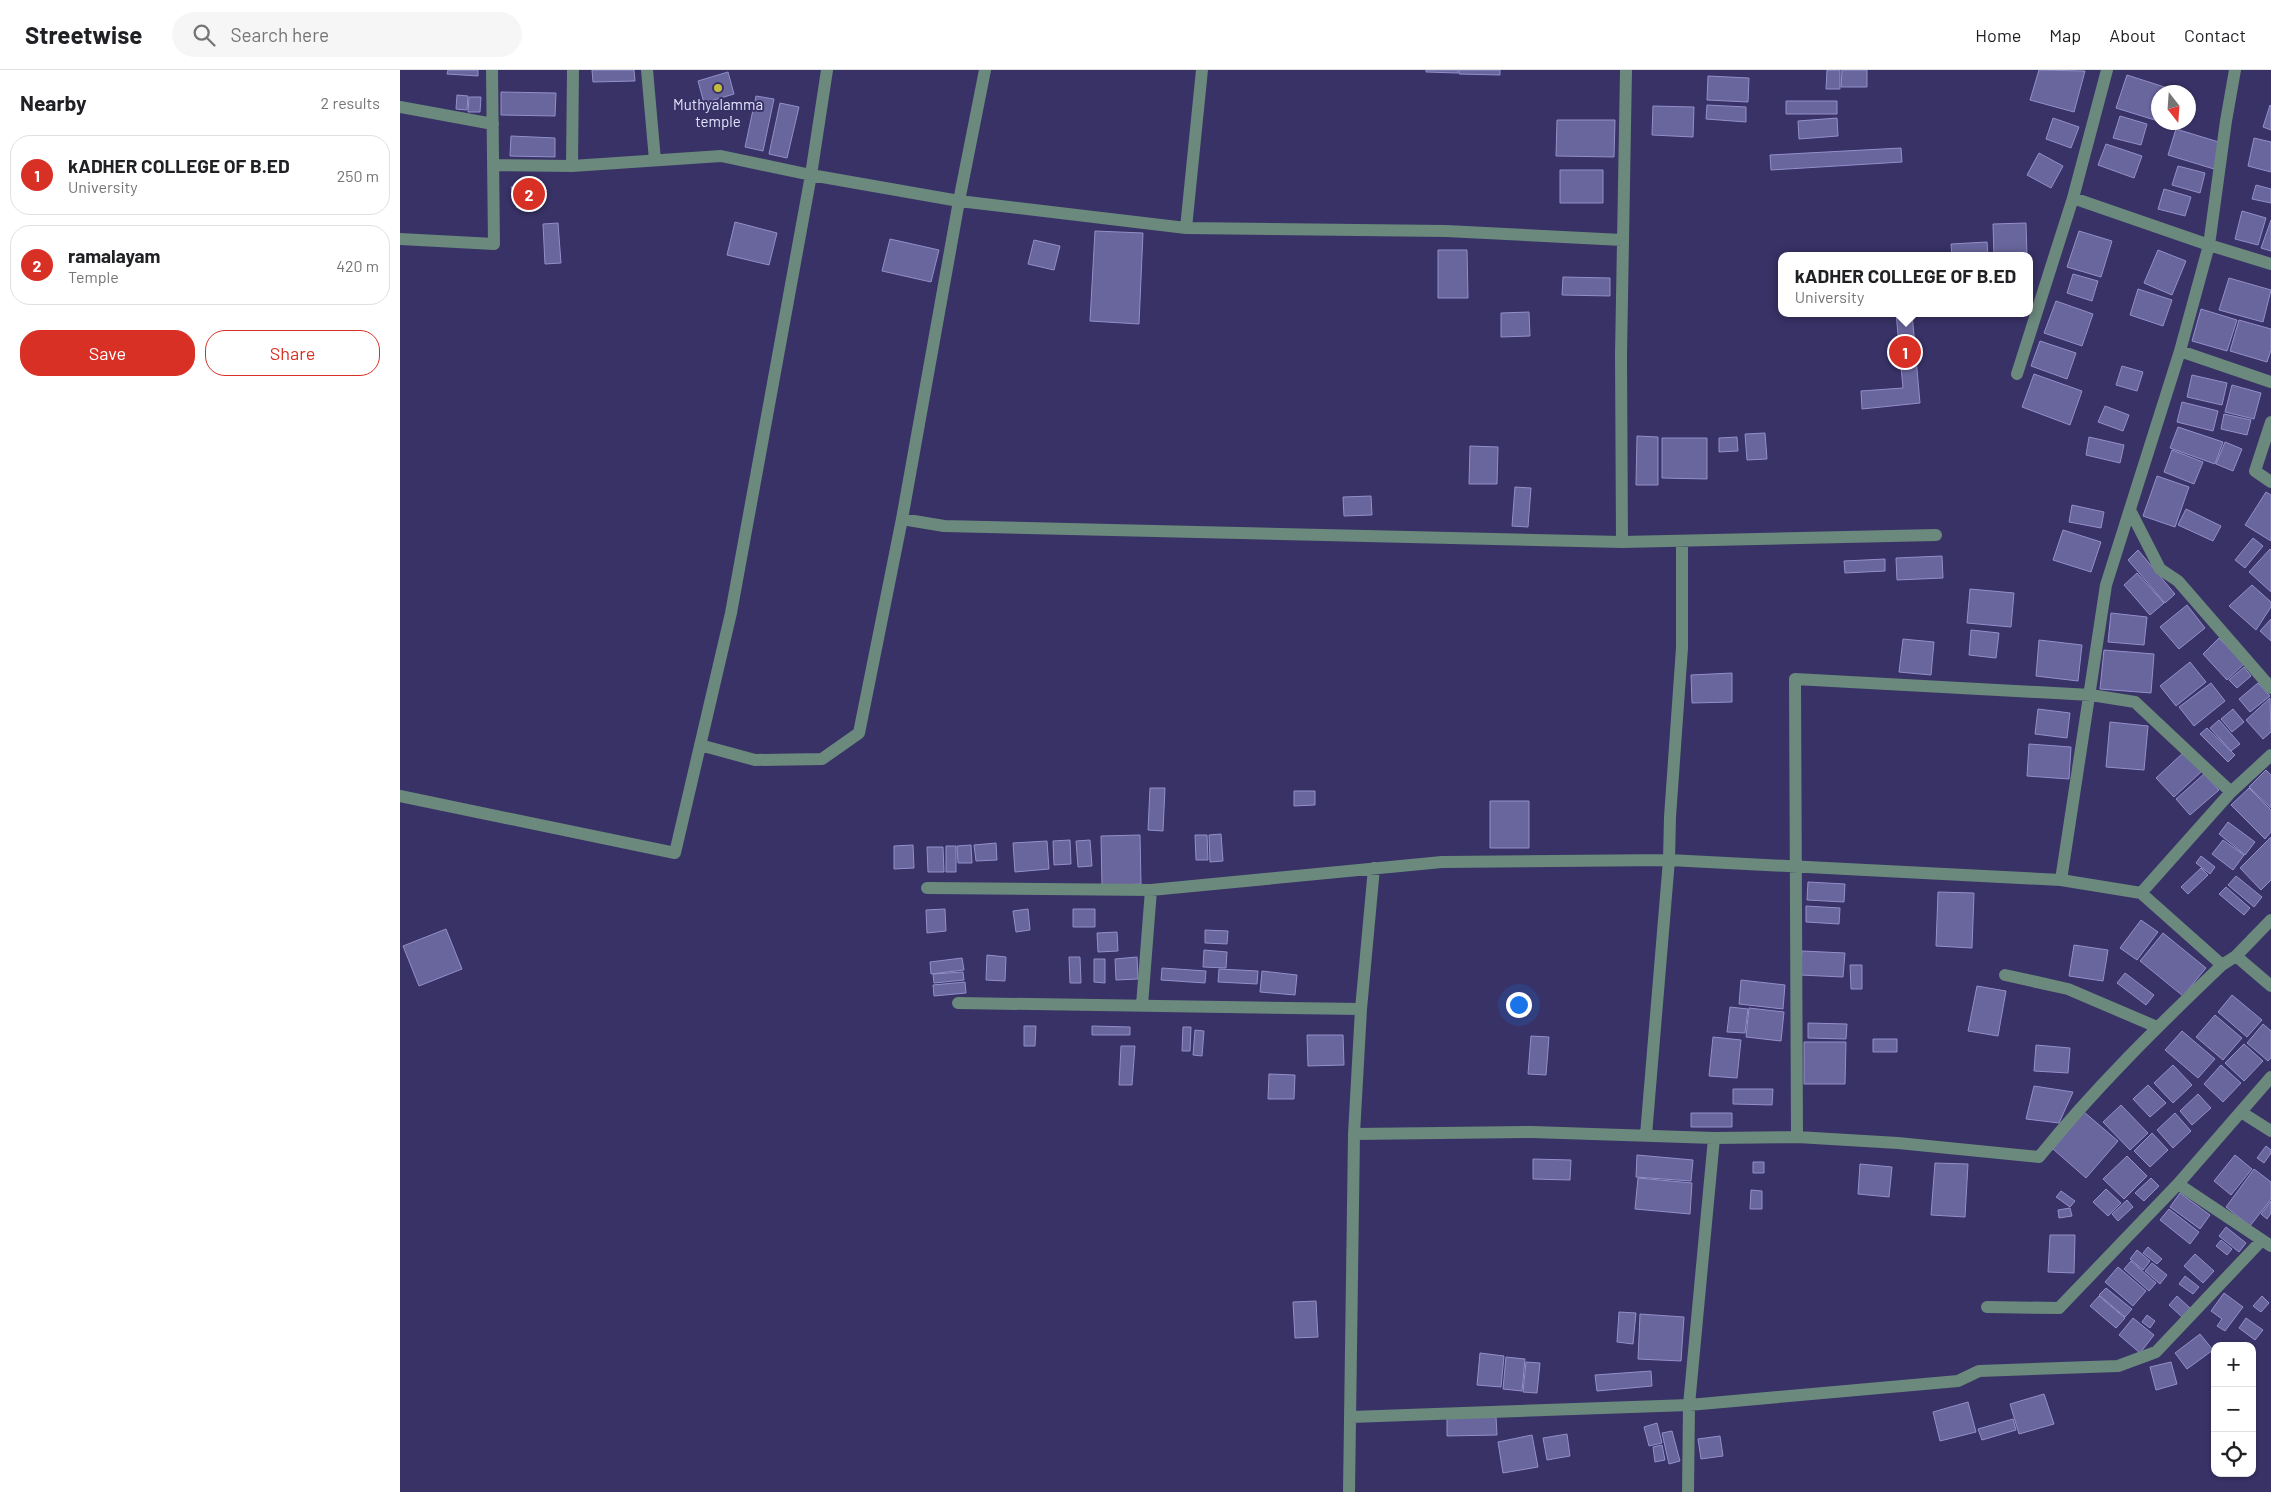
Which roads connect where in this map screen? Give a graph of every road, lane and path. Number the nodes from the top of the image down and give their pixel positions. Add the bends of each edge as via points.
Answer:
1 (492, 70) edge
2 (573, 70) edge
3 (647, 70) edge
4 (827, 70) edge
5 (985, 70) edge
6 (1202, 70) edge
7 (1626, 70) edge
8 (2107, 70) edge
9 (2235, 70) edge
10 (400, 107) edge
11 (493, 124) junction
12 (655, 160) junction
13 (493, 165) junction
14 (572, 166) junction
15 (811, 175) junction
16 (2073, 198) junction
17 (959, 202) junction
18 (1186, 228) junction
19 (400, 239) edge
20 (1622, 240) junction
21 (2209, 245) junction
22 (2271, 264) edge
23 (2180, 351) junction
24 (2017, 374) dead end
25 (2271, 382) edge
26 (2271, 422) edge
27 (2271, 482) edge
28 (2130, 510) junction
29 (902, 520) junction
30 (1936, 535) dead end
31 (1682, 541) junction
32 (1622, 542) junction
33 (2271, 688) edge
34 (2091, 695) junction
35 (700, 745) junction
36 (2271, 755) edge
37 (2231, 792) junction
38 (400, 796) edge
39 (1669, 860) junction
40 (1374, 868) junction
41 (1797, 868) junction
42 (2061, 880) junction
43 (927, 888) dead end
44 (1152, 890) junction
45 (2142, 893) junction
46 (2271, 920) edge
47 (2236, 956) junction
48 (2222, 965) junction
49 (2006, 975) dead end
50 (2271, 986) edge
51 (958, 1003) dead end
52 (1142, 1005) junction
53 (1361, 1009) junction
54 (2157, 1027) junction
55 (2271, 1077) edge
56 (2241, 1112) junction
57 (2271, 1131) edge
58 (1354, 1134) junction
59 (1646, 1136) junction
60 (1797, 1137) junction
61 (1714, 1138) junction
62 (2178, 1184) junction
63 (2266, 1243) edge
64 (1987, 1307) dead end
65 (1689, 1405) junction
66 (1351, 1417) junction
67 (1349, 1492) edge
68 (1688, 1492) edge

1 - 11 street
2 - 14 street
3 - 12 street
4 - 15 street
5 - 17 street
6 - 18 street
7 - 20 street
8 - 16 street
9 - 21 street
10 - 11 street
11 - 13 street
12 - 14 street
12 - 15 street via 721,156
13 - 14 street
13 - 19 street via 494,244
15 - 17 street
15 - 35 street via 731,613
16 - 21 street
16 - 24 street
17 - 18 street
17 - 29 street
18 - 20 street via 1446,231
20 - 32 street
21 - 22 street
21 - 23 street
23 - 25 street
23 - 28 street
26 - 27 street via 2255,471
28 - 33 street via 2160,569 2178,581
28 - 34 street via 2106,586
29 - 32 street via 944,526
29 - 35 street via 859,733 822,759 755,760
30 - 31 street
31 - 32 street
31 - 39 street via 1682,648
34 - 37 street via 2135,702
34 - 41 street via 1795,679
34 - 42 street
35 - 38 street via 675,852
36 - 37 street
37 - 45 street
39 - 40 street via 1442,862
39 - 41 street
39 - 59 street
40 - 44 street
40 - 53 street
41 - 42 street
41 - 60 street
42 - 45 street
43 - 44 street
44 - 52 street
45 - 48 street
46 - 47 street
47 - 48 street
47 - 50 street
48 - 54 street
49 - 54 street via 2068,989
51 - 52 street
52 - 53 street
53 - 58 street
54 - 60 street via 2076,1112 2039,1157
55 - 56 street
56 - 57 street
56 - 62 street
58 - 59 street via 1532,1132
58 - 66 street
59 - 61 street
60 - 61 street
61 - 65 street
62 - 63 street
62 - 64 street via 2059,1308
63 - 65 street via 2156,1352 2118,1366 1979,1371 1958,1381
65 - 66 street
65 - 68 street
66 - 67 street

